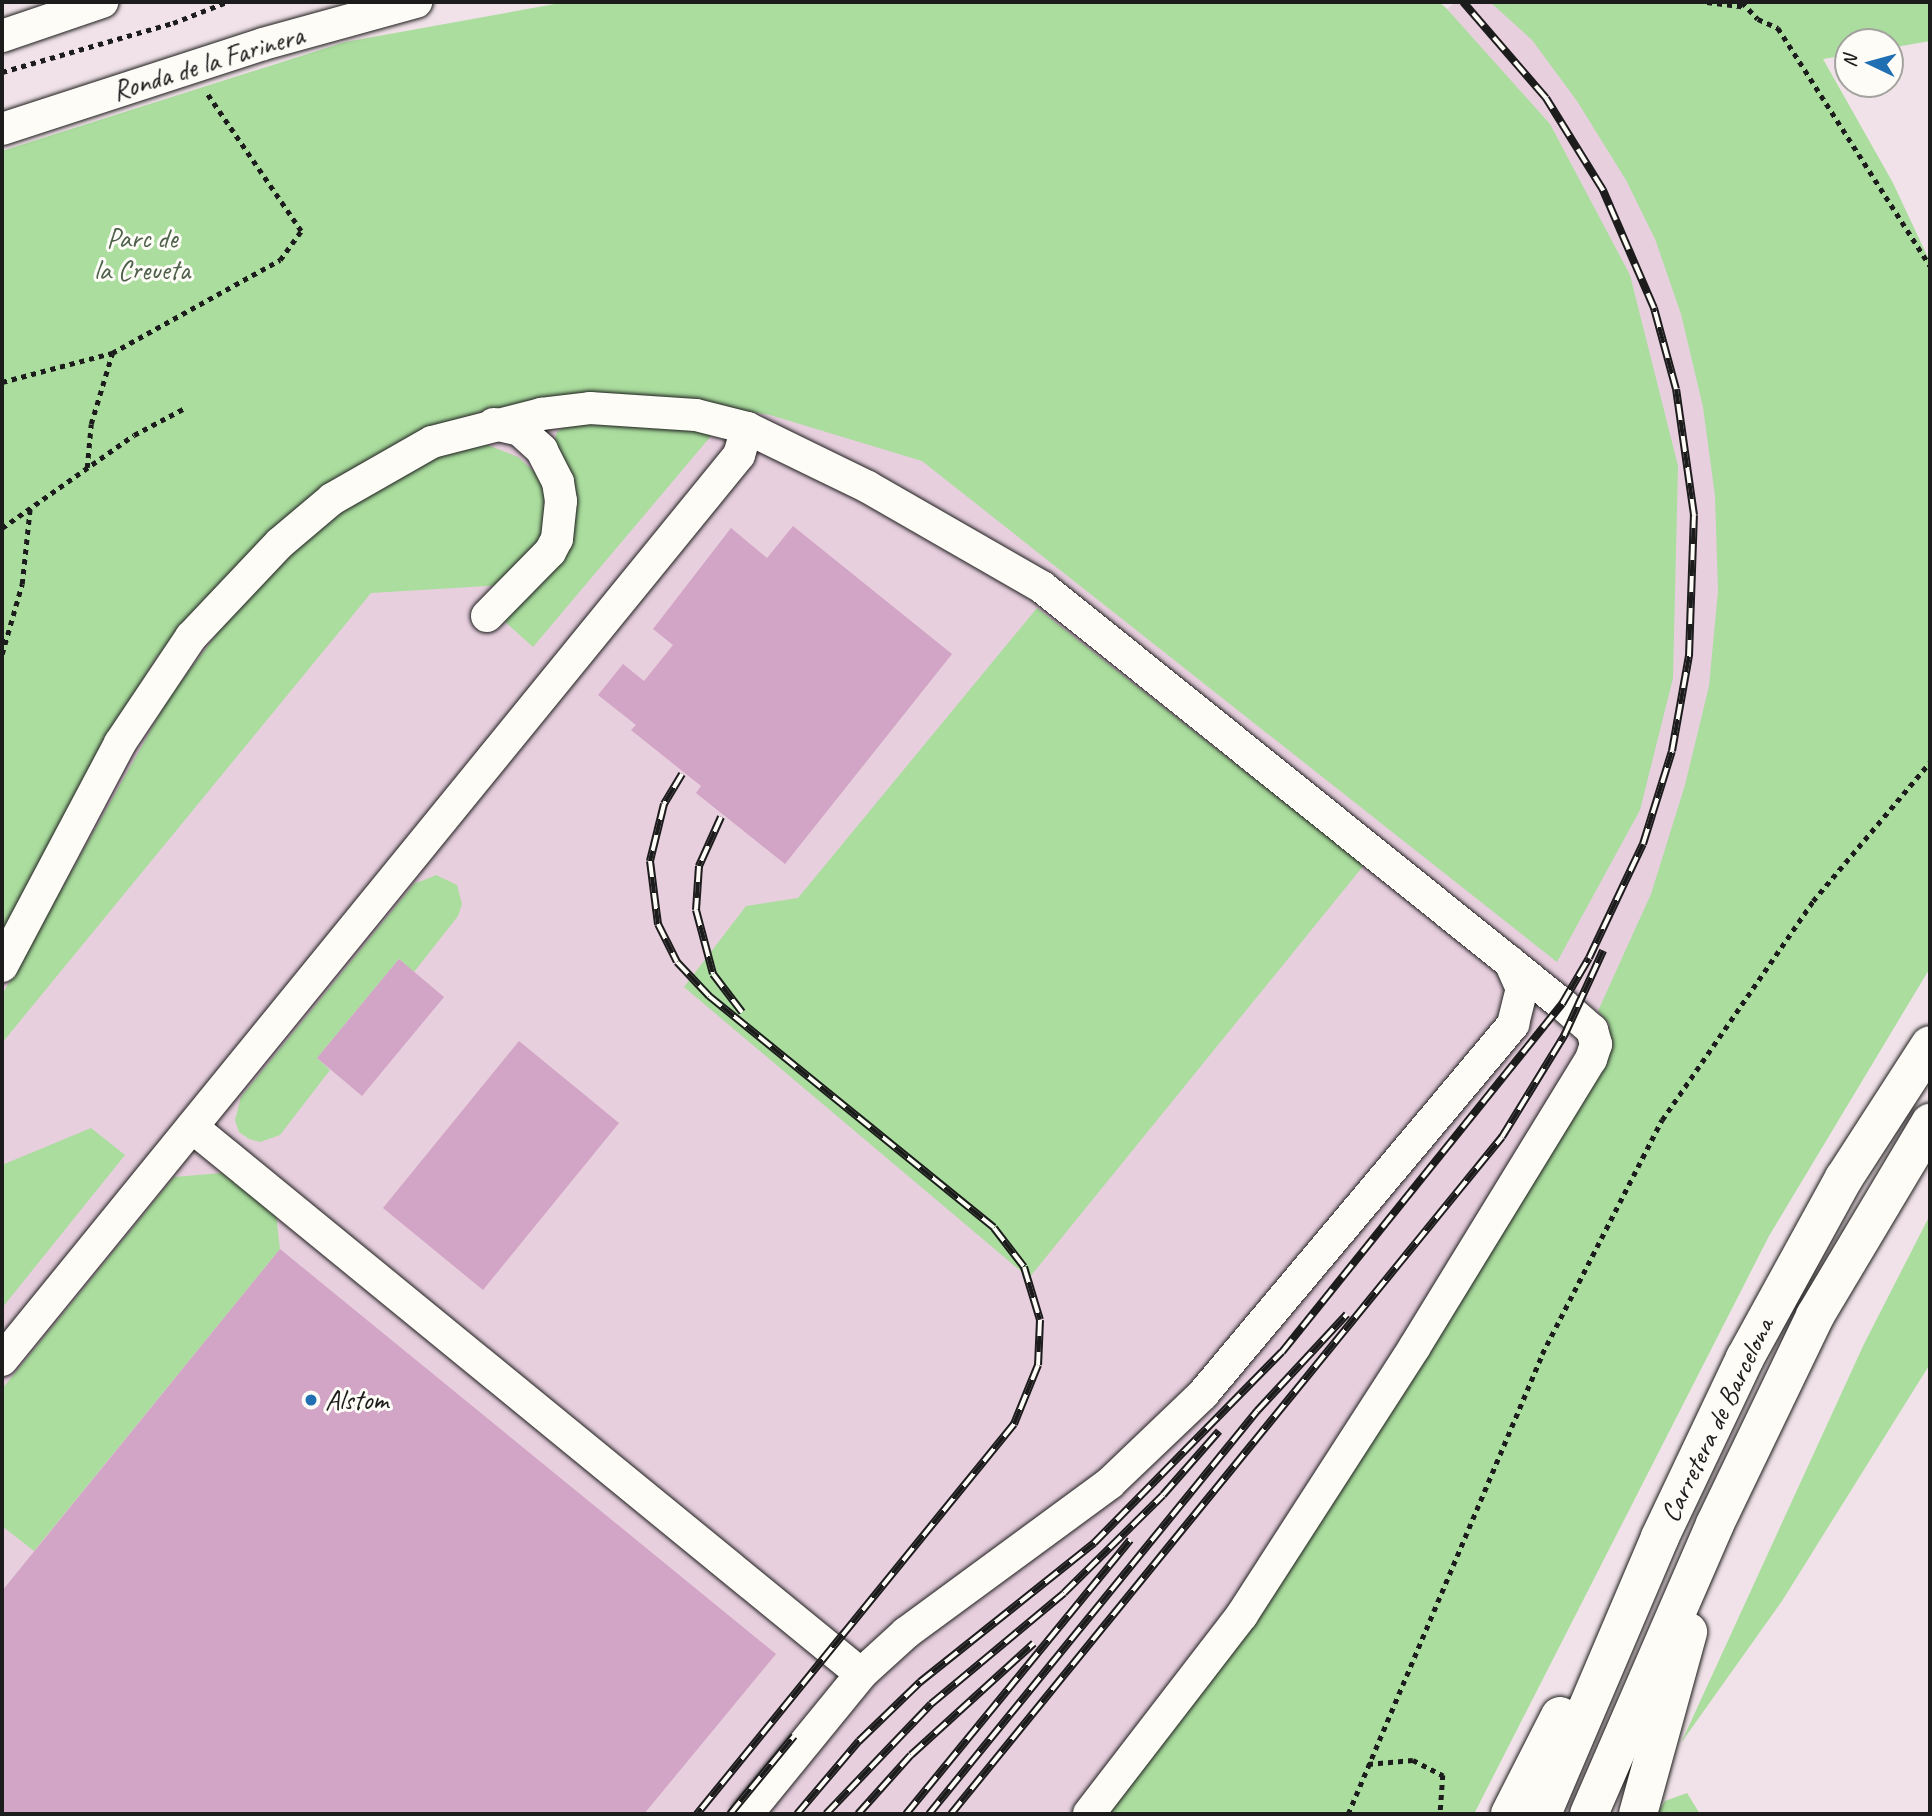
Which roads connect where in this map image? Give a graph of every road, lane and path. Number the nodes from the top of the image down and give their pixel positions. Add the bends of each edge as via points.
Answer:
1 (102, 2) edge
2 (228, 2) edge
3 (416, 2) edge
4 (1707, 2) edge
5 (1742, 2) edge
6 (74, 7) edge
7 (1747, 7) junction
8 (2, 36) edge
9 (190, 68) junction
10 (2, 72) edge
11 (2, 129) edge
12 (1930, 266) edge
13 (112, 353) junction
14 (2, 382) edge
15 (185, 408) dead end
16 (494, 424) junction
17 (747, 428) junction
18 (87, 468) junction
19 (30, 507) junction
20 (2, 528) edge
21 (487, 616) dead end
22 (2, 654) edge
23 (1930, 762) edge
24 (1509, 962) junction
25 (2, 967) edge
26 (1930, 1045) edge
27 (1930, 1123) edge
28 (192, 1127) junction
29 (2, 1360) edge
30 (1715, 1524) junction
31 (1661, 1536) junction
32 (861, 1674) junction
33 (1368, 1764) junction
34 (747, 1814) edge
35 (1089, 1814) edge
36 (1348, 1814) edge
37 (1440, 1814) edge
38 (1510, 1814) edge
39 (1542, 1814) edge
40 (1589, 1814) edge
41 (1638, 1814) edge

1 - 6 street
2 - 10 path via 173,23
3 - 9 street, Ronda de la Farinera
4 - 7 path
5 - 7 path
6 - 8 street
7 - 12 path via 1778,27
9 - 11 street, Ronda de la Farinera
9 - 13 path via 301,231 280,260
13 - 14 path
13 - 18 path via 91,424
15 - 18 path via 134,435
16 - 17 street via 590,408 696,415
16 - 21 street via 520,430 542,450 558,482 561,501 557,539 550,552
16 - 25 street via 432,442 332,499 225,600 184,647 120,743
17 - 24 street via 868,487 1042,587
17 - 28 street via 739,455
18 - 19 path
19 - 20 path
19 - 22 path via 22,584
23 - 33 path via 1813,901 1662,1121 1542,1354
24 - 32 street via 1522,989 1513,1024 1203,1394 1110,1483 906,1633
24 - 35 street via 1592,1030 1596,1044 1591,1059 1414,1348 1242,1615
26 - 31 highway, Carretera de Barcelona via 1793,1267
27 - 30 highway, Carretera de Barcelona via 1815,1316
28 - 29 street
28 - 32 street
30 - 40 highway, Carretera de Barcelona
30 - 41 highway
31 - 38 highway
31 - 39 highway, Carretera de Barcelona
32 - 34 street
33 - 36 path
33 - 37 path via 1413,1760 1443,1775

